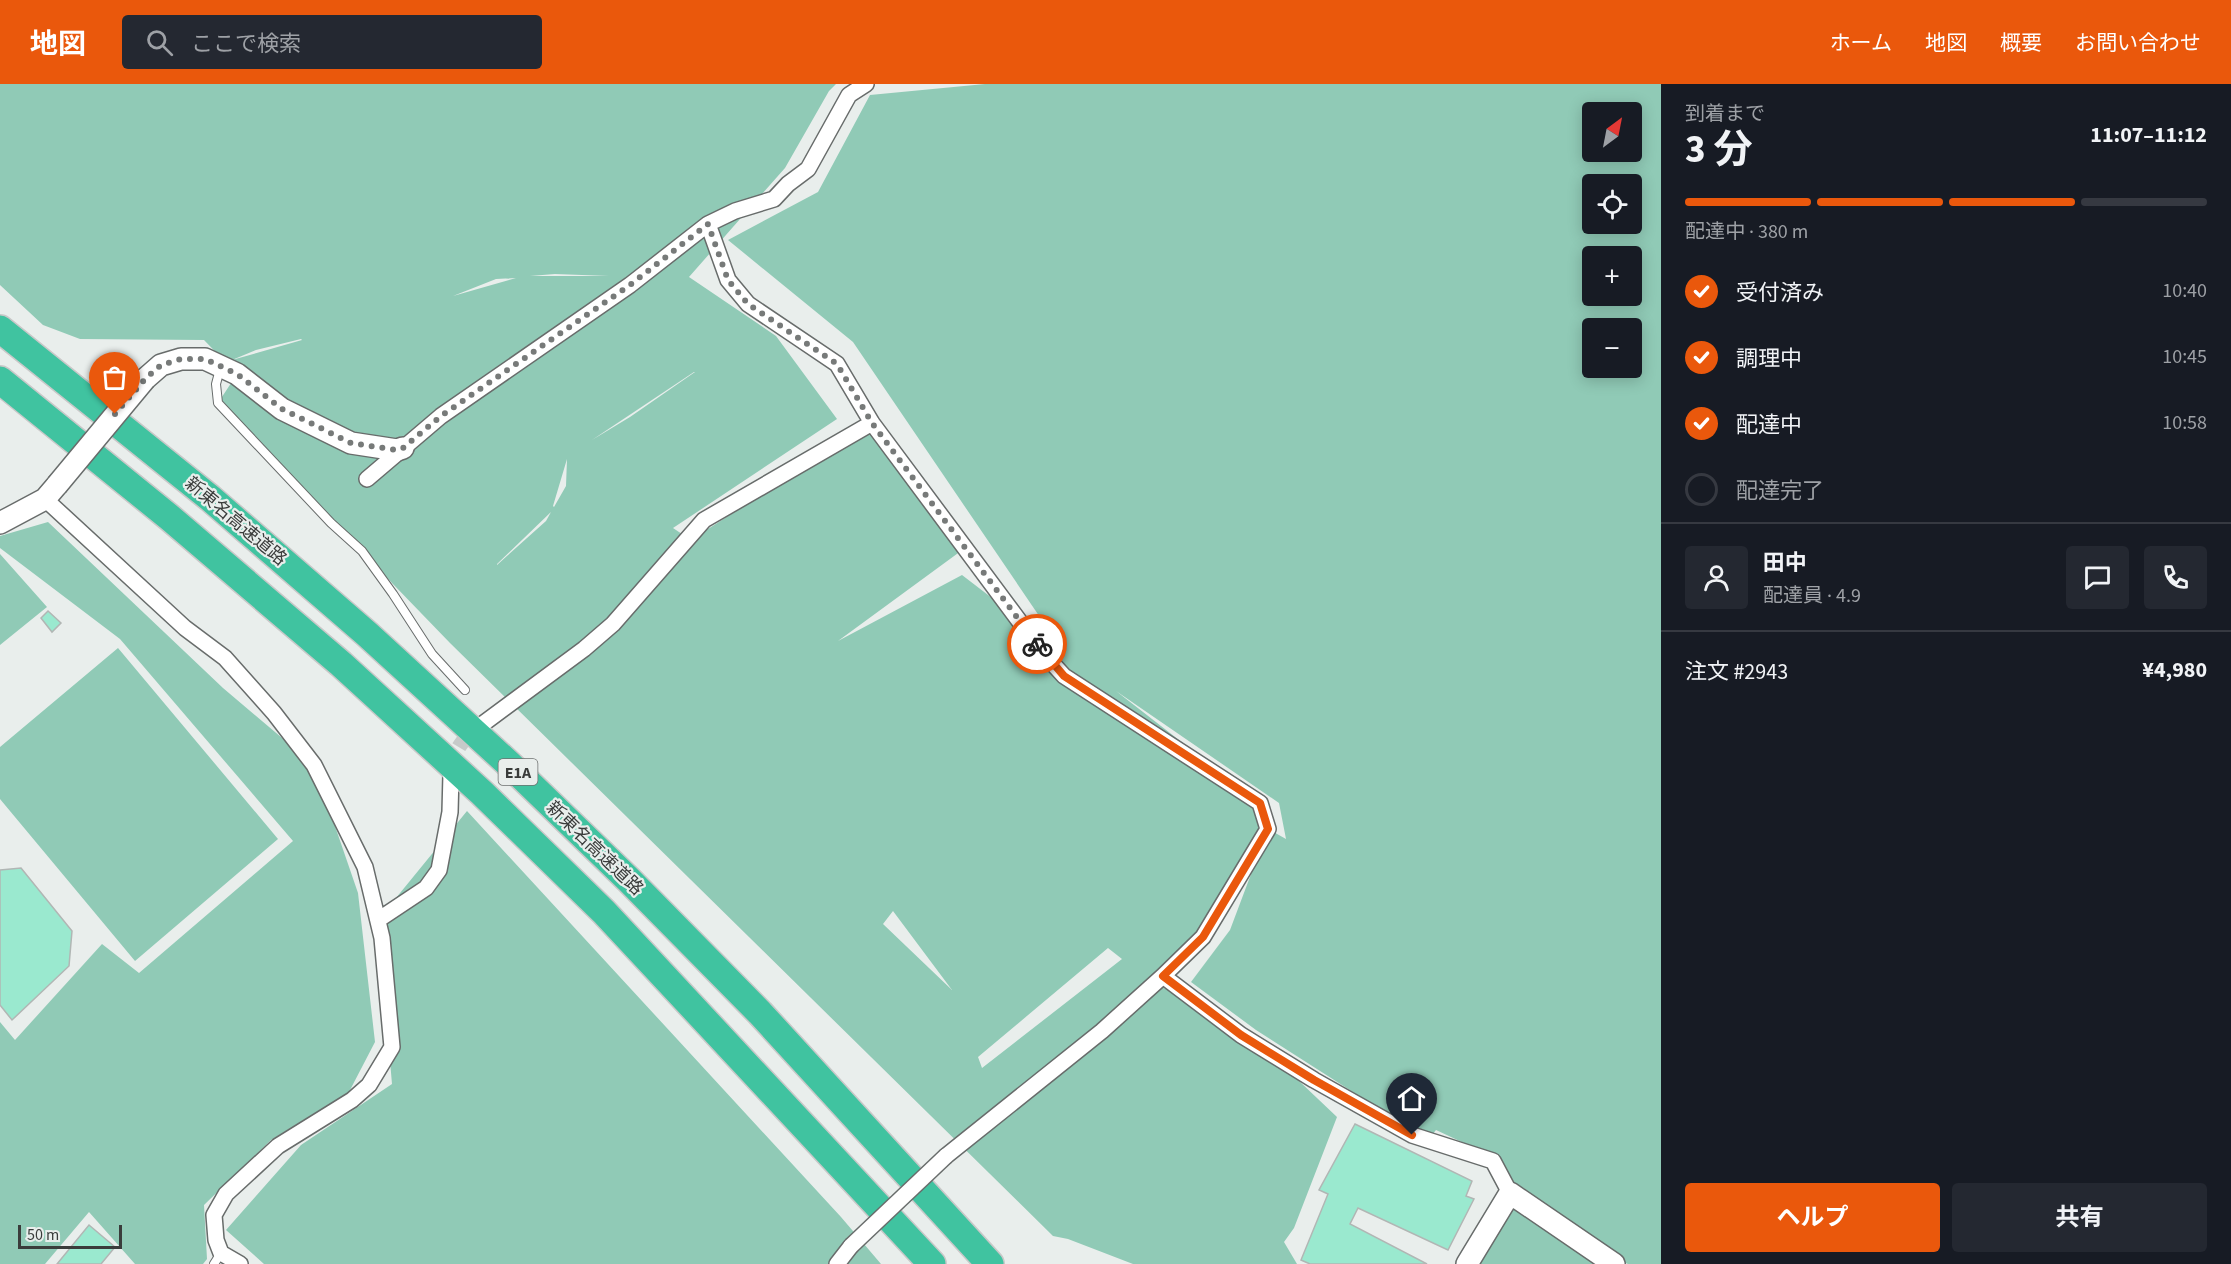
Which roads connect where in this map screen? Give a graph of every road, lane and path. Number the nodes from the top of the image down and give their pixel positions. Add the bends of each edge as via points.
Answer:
1 (866, 84) edge
2 (708, 224) junction
3 (0, 329) edge
4 (221, 365) junction
5 (0, 380) edge
6 (872, 423) junction
7 (403, 448) junction
8 (367, 479) dead end
9 (51, 492) junction
10 (0, 524) edge
11 (465, 690) dead end
12 (480, 726) tunnel mouth
13 (451, 774) tunnel mouth
14 (378, 920) junction
15 (1163, 976) junction
16 (1510, 1193) junction
17 (217, 1258) edge
18 (240, 1264) edge
19 (837, 1264) edge
20 (932, 1264) edge
21 (990, 1264) edge
22 (1467, 1264) edge
23 (1614, 1264) edge

1 - 2 street via 849,95 808,169 774,199
2 - 6 street via 728,280 748,304 837,364
2 - 7 street via 630,285 441,416
3 - 21 highway, 新東名高速道路 / E1A via 210,498 510,765 760,1013
4 - 7 street via 282,409 351,443
4 - 9 street, bridge via 205,359 181,359 161,365
4 - 11 lane via 216,384 218,403 331,524 362,551 432,654
5 - 20 highway, E1A via 341,664 482,793 604,912
6 - 12 street via 704,520 614,624
6 - 15 street via 1064,676 1260,803 1268,829 1203,937
7 - 8 street
9 - 10 street
9 - 14 street via 185,628 225,658 314,765 365,867
13 - 14 street via 450,812 440,870 426,888
14 - 17 street via 392,1047 369,1085 278,1146 226,1194 214,1215
15 - 16 street via 1241,1035 1412,1135 1493,1161
15 - 19 street, bridge via 1102,1031 946,1156
16 - 22 street
16 - 23 street
17 - 18 street

